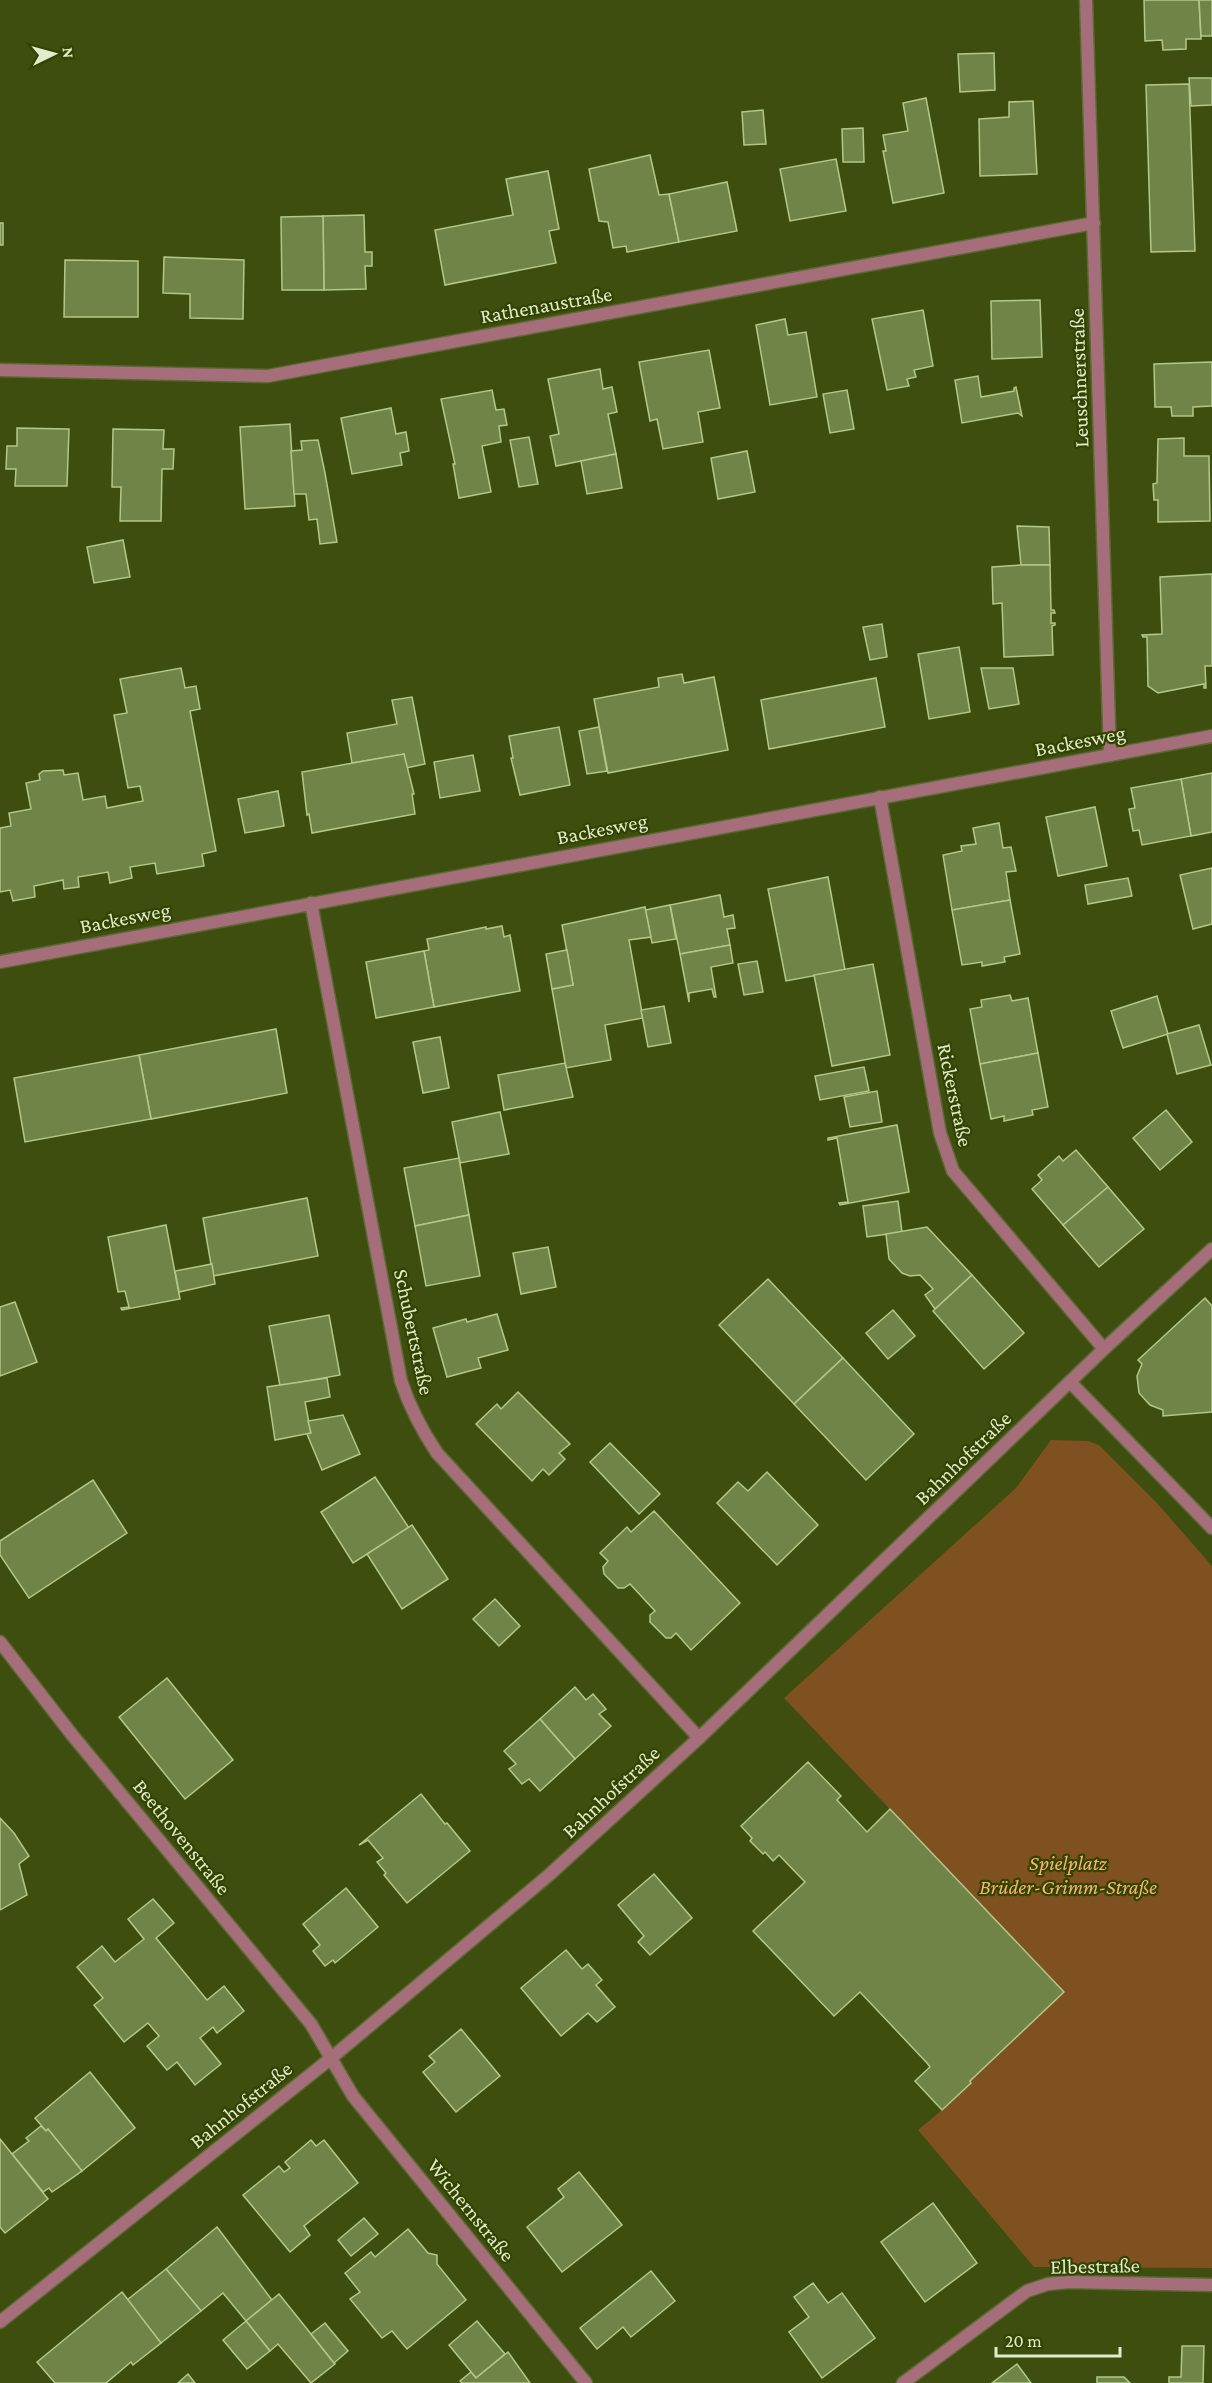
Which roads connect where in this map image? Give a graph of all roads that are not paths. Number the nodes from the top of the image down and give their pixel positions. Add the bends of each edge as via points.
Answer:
1 (1086, 0) edge
2 (1094, 223) junction
3 (0, 370) edge
4 (1212, 736) edge
5 (1110, 755) junction
6 (880, 797) junction
7 (311, 903) junction
8 (0, 962) edge
9 (1212, 1250) edge
10 (1104, 1349) junction
11 (1070, 1382) junction
12 (1212, 1528) edge
13 (0, 1642) edge
14 (699, 1738) junction
15 (330, 2059) junction
16 (1212, 2285) edge
17 (0, 2322) edge
18 (586, 2383) edge
19 (903, 2383) edge

1 - 2 street, Leuschnerstraße
2 - 3 street, Rathenaustraße via 268,376
2 - 5 street, Leuschnerstraße
4 - 5 street, Backesweg
5 - 6 street, Backesweg
6 - 7 street, Backesweg
6 - 10 street, Rickerstraße via 940,1133 953,1171
7 - 8 street, Backesweg
7 - 14 street, Schubertstraße via 401,1381 409,1406 437,1453
9 - 10 street, Bahnhofstraße
10 - 11 street, Bahnhofstraße
11 - 12 street
11 - 14 street, Bahnhofstraße
13 - 15 street, Beethovenstraße via 311,2024
14 - 15 street, Bahnhofstraße via 549,1875
15 - 17 street, Bahnhofstraße
15 - 18 street, Wichernstraße via 353,2096
16 - 19 street, Elbestraße via 1048,2284 1027,2291

